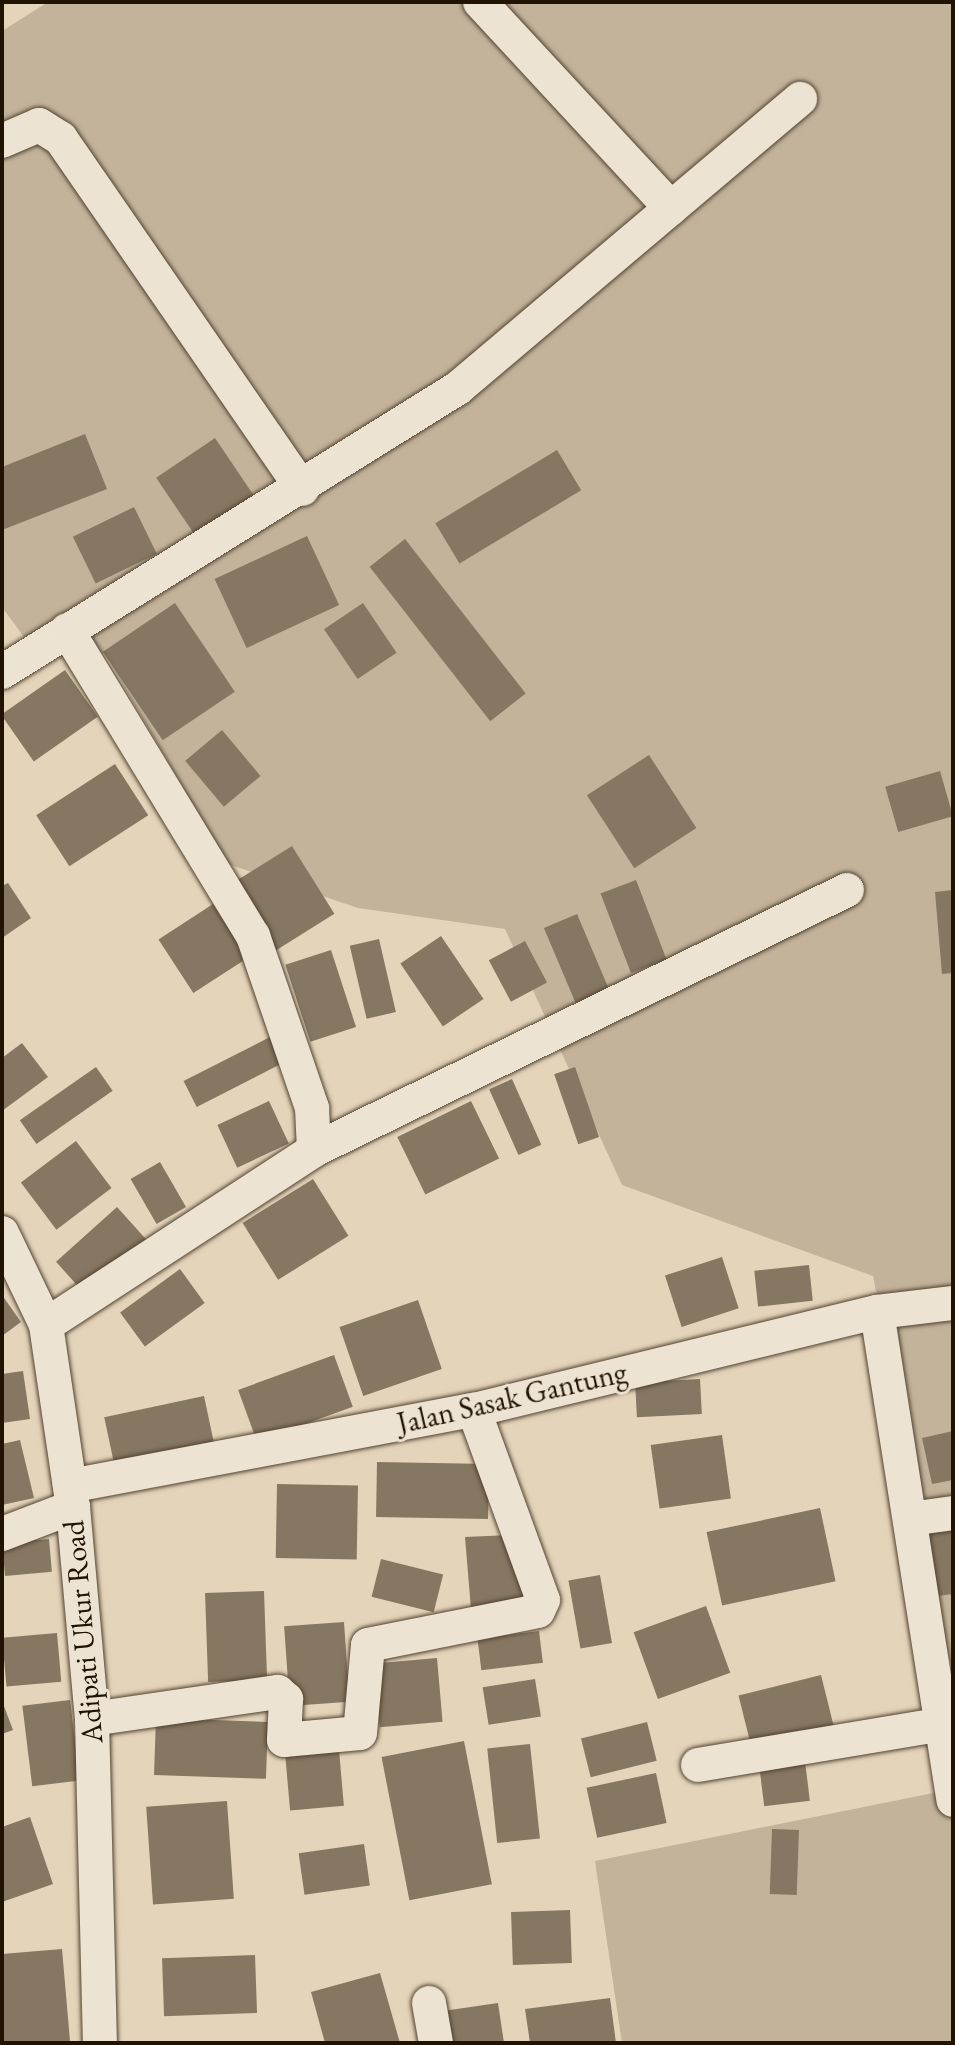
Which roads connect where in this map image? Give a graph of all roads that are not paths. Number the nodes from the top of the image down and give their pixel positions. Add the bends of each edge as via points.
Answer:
1 (480, 2) edge
2 (800, 99) dead end
3 (2, 141) edge
4 (671, 208) junction
5 (302, 489) junction
6 (67, 630) junction
7 (2, 672) edge
8 (847, 890) dead end
9 (314, 1150) junction
10 (2, 1233) edge
11 (953, 1303) edge
12 (877, 1312) junction
13 (46, 1325) junction
14 (474, 1410) junction
15 (72, 1496) junction
16 (953, 1513) edge
17 (910, 1519) junction
18 (2, 1534) edge
19 (92, 1719) junction
20 (942, 1724) junction
21 (698, 1765) dead end
22 (953, 1800) edge
23 (429, 2003) dead end
24 (100, 2043) edge
25 (436, 2043) edge

1 - 4 street
2 - 4 street
3 - 5 street via 39,125 61,139
4 - 5 street via 458,388
5 - 6 street
6 - 7 street
6 - 9 street via 253,936 312,1108
8 - 9 street
9 - 13 street
10 - 13 street, Adipati Ukur Road
11 - 12 street, Jalan Sasak Gantung
12 - 14 street, Jalan Sasak Gantung
12 - 17 street
13 - 15 street, Adipati Ukur Road
14 - 15 street, Jalan Sasak Gantung
14 - 19 street via 543,1600 538,1611 368,1645 360,1733 284,1740 286,1699 278,1692
15 - 18 street, Jalan Sasak Gantung
15 - 19 street, Adipati Ukur Road
16 - 17 street
17 - 20 street
19 - 24 street, Adipati Ukur Road
20 - 21 street
20 - 22 street
23 - 25 street

